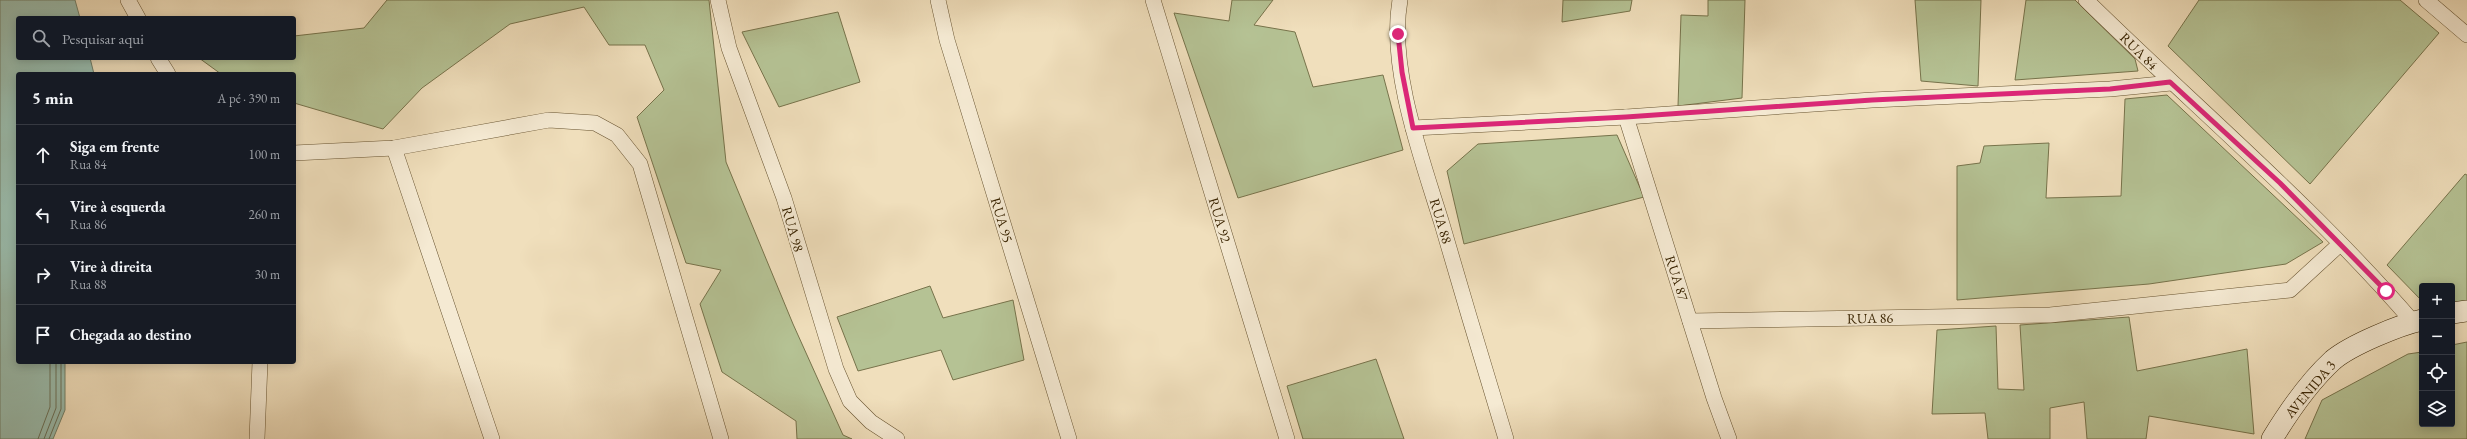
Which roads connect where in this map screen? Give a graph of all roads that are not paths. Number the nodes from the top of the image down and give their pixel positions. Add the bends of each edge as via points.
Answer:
1 (128, 0) edge
2 (718, 0) edge
3 (938, 0) edge
4 (1153, 0) edge
5 (1400, 0) edge
6 (2086, 0) edge
7 (2426, 0) edge
8 (137, 16) edge
9 (2467, 35) edge
10 (159, 60) edge
11 (167, 72) edge
12 (2170, 82) junction
13 (1626, 117) junction
14 (1413, 128) junction
15 (394, 148) junction
16 (296, 153) edge
17 (2340, 244) junction
18 (2467, 311) edge
19 (2455, 313) edge
20 (1690, 321) junction
21 (2417, 321) edge
22 (260, 364) edge
23 (257, 439) edge
24 (492, 439) edge
25 (721, 439) edge
26 (897, 439) edge
27 (1069, 439) edge
28 (1287, 439) edge
29 (1506, 439) edge
30 (1729, 439) edge
31 (2272, 439) edge

1 - 8 street
2 - 26 street, RUA 98 via 729,48 784,198 836,369 850,401 871,422
3 - 27 street, RUA 95 via 947,40
4 - 28 street, RUA 92
5 - 14 street, RUA 88 via 1398,34 1402,72
6 - 12 street, RUA 84
7 - 9 street
10 - 11 street
12 - 13 street via 2110,89 1872,100
12 - 17 street, RUA 84 via 2280,183
13 - 14 street
13 - 20 street, RUA 87
14 - 29 street, RUA 88
15 - 16 street
15 - 24 street
15 - 25 street via 549,120 595,123 617,135 640,164
17 - 20 street, RUA 86 via 2290,290 2050,315
17 - 21 street, RUA 84
18 - 19 main road
20 - 30 street, RUA 87
21 - 31 main road, AVENIDA 3 via 2371,338 2334,359 2303,392
22 - 23 street

